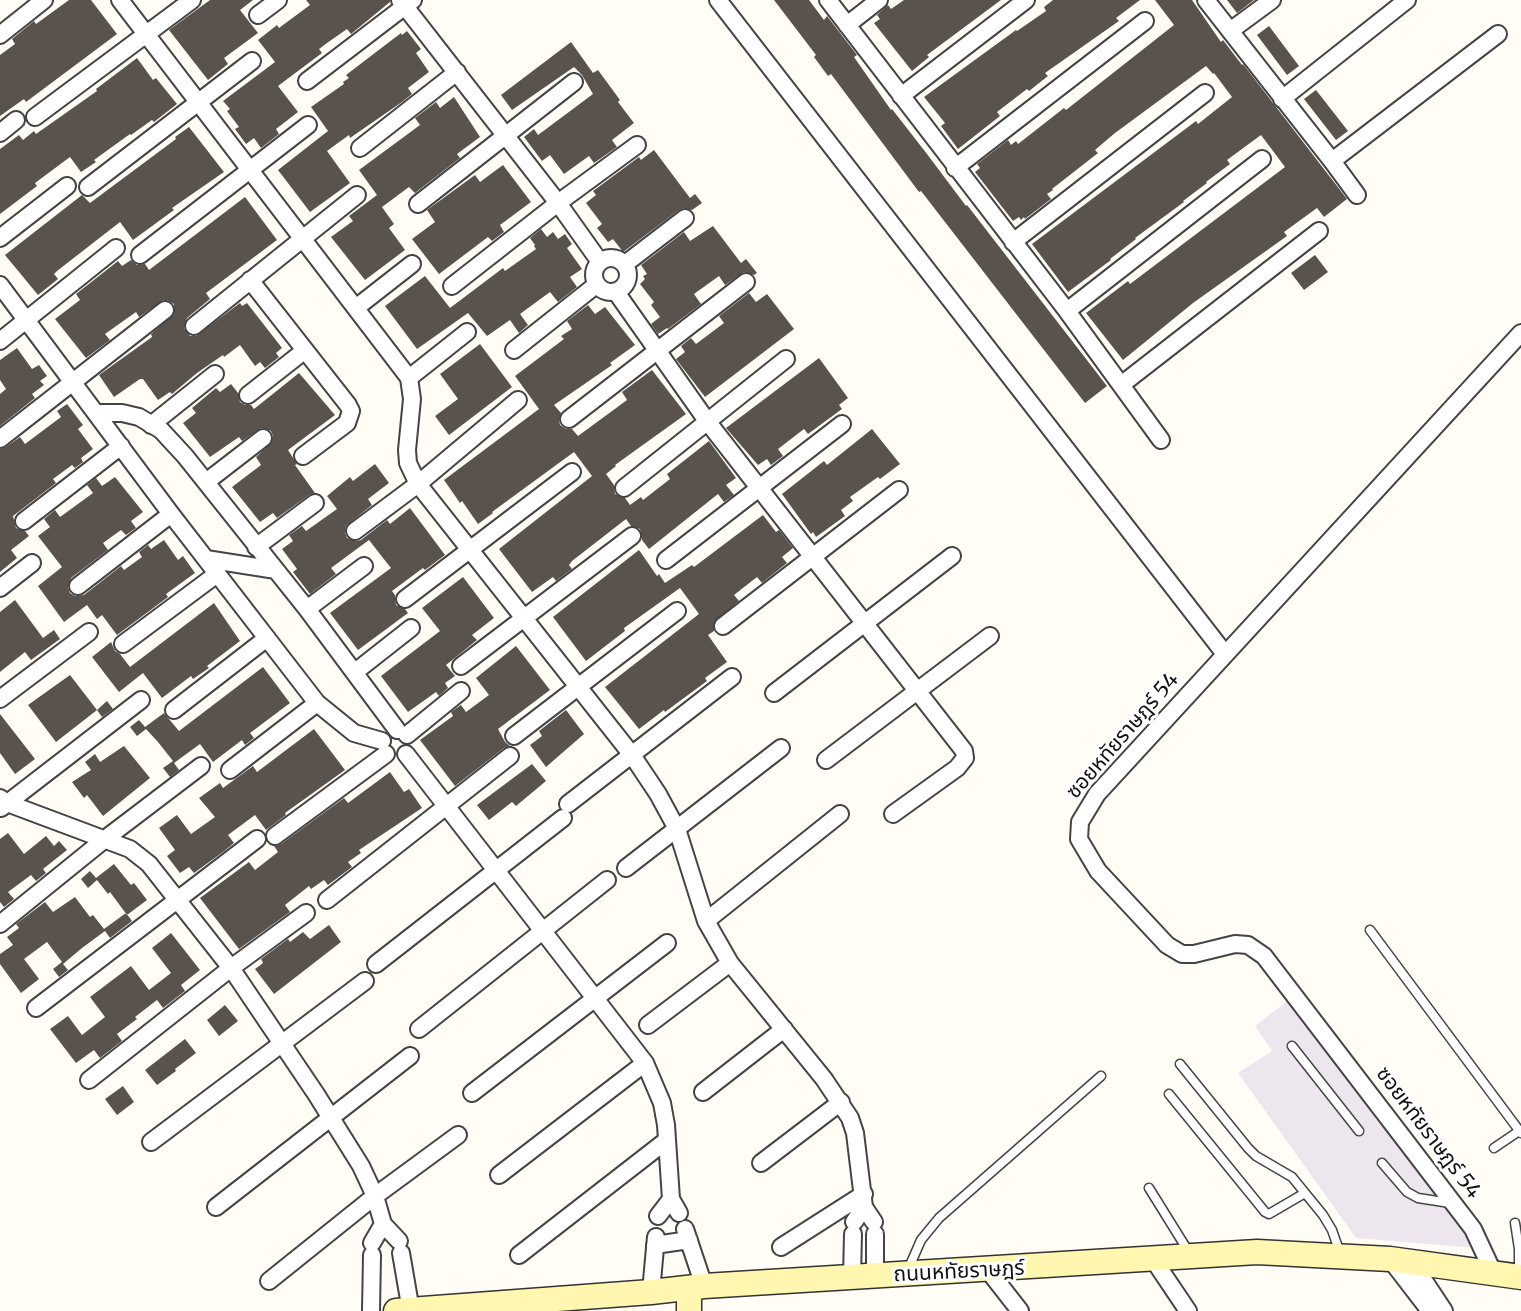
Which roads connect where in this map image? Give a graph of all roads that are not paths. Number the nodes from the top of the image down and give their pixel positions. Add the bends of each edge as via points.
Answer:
1 (44, 0) edge
2 (120, 0) edge
3 (192, 0) edge
4 (278, 0) edge
5 (718, 0) edge
6 (828, 0) edge
7 (879, 0) edge
8 (1026, 0) edge
9 (1206, 0) edge
10 (1272, 0) edge
11 (1407, 0) edge
12 (406, 2) edge
13 (258, 15) dead end
14 (1145, 21) dead end
15 (847, 25) junction
16 (1230, 32) junction
17 (147, 33) junction
18 (1498, 34) dead end
19 (0, 35) edge
20 (252, 61) dead end
21 (457, 72) junction
22 (307, 81) dead end
23 (574, 82) dead end
24 (1205, 93) dead end
25 (901, 96) junction
26 (1282, 99) junction
27 (197, 103) junction
28 (35, 117) dead end
29 (16, 120) dead end
30 (308, 125) dead end
31 (0, 133) edge
32 (506, 136) junction
33 (637, 145) dead end
34 (360, 148) dead end
35 (1262, 159) dead end
36 (1332, 161) junction
37 (955, 168) junction
38 (249, 171) junction
39 (67, 186) dead end
40 (88, 187) dead end
41 (357, 195) dead end
42 (1357, 195) dead end
43 (558, 203) junction
44 (418, 204) dead end
45 (684, 218) dead end
46 (1319, 231) dead end
47 (0, 238) edge
48 (302, 238) junction
49 (1013, 242) junction
50 (117, 248) dead end
51 (140, 255) dead end
52 (600, 262) junction
53 (412, 264) dead end
54 (625, 264) junction
55 (250, 280) junction
56 (746, 282) dead end
57 (0, 285) edge
58 (596, 285) junction
59 (452, 286) dead end
60 (616, 292) junction
61 (357, 307) junction
62 (165, 310) dead end
63 (1067, 311) junction
64 (26, 320) junction
65 (194, 326) dead end
66 (467, 332) dead end
67 (1521, 333) edge
68 (0, 340) edge
69 (514, 350) dead end
70 (304, 351) junction
71 (656, 351) junction
72 (786, 359) dead end
73 (215, 374) dead end
74 (409, 378) junction
75 (73, 382) junction
76 (1121, 385) junction
77 (248, 395) dead end
78 (518, 400) dead end
79 (96, 413) junction
80 (569, 419) dead end
81 (707, 422) junction
82 (842, 424) dead end
83 (151, 425) junction
84 (263, 438) dead end
85 (0, 439) edge
86 (1161, 440) dead end
87 (121, 446) junction
88 (303, 456) dead end
89 (572, 472) dead end
90 (206, 482) junction
91 (418, 484) junction
92 (624, 488) dead end
93 (760, 488) junction
94 (899, 490) dead end
95 (315, 503) dead end
96 (171, 514) junction
97 (24, 521) dead end
98 (355, 531) dead end
99 (632, 536) dead end
100 (256, 547) junction
101 (470, 551) junction
102 (812, 556) junction
103 (952, 556) dead end
104 (206, 559) junction
105 (666, 560) dead end
106 (32, 563) dead end
107 (364, 566) dead end
108 (276, 570) junction
109 (217, 574) junction
110 (78, 586) dead end
111 (0, 588) edge
112 (405, 599) dead end
113 (307, 609) junction
114 (677, 611) dead end
115 (525, 619) junction
116 (865, 623) junction
117 (723, 626) dead end
118 (411, 628) dead end
119 (89, 632) dead end
120 (990, 636) dead end
121 (267, 638) junction
122 (123, 644) dead end
123 (1225, 654) junction
124 (461, 666) dead end
125 (355, 672) junction
126 (732, 677) dead end
127 (578, 687) junction
128 (917, 690) junction
129 (461, 691) dead end
130 (774, 693) dead end
131 (0, 699) edge
132 (141, 700) dead end
133 (317, 703) junction
134 (174, 710) dead end
135 (402, 733) junction
136 (514, 736) dead end
137 (384, 747) junction
138 (782, 748) dead end
139 (405, 754) junction
140 (632, 755) junction
141 (510, 756) dead end
142 (826, 760) dead end
143 (201, 766) dead end
144 (230, 770) dead end
145 (2, 803) edge
146 (447, 806) junction
147 (840, 814) dead end
148 (893, 814) dead end
149 (677, 829) junction
150 (275, 836) dead end
151 (257, 838) dead end
152 (105, 839) junction
153 (626, 868) dead end
154 (496, 870) junction
155 (606, 880) dead end
156 (177, 900) junction
157 (327, 900) dead end
158 (306, 913) dead end
159 (706, 921) junction
160 (0, 924) edge
161 (1370, 930) dead end
162 (543, 931) junction
163 (666, 943) dead end
164 (730, 963) junction
165 (376, 964) dead end
166 (231, 968) junction
167 (365, 981) dead end
168 (594, 998) junction
169 (36, 1008) dead end
170 (648, 1025) dead end
171 (419, 1029) dead end
172 (784, 1029) junction
173 (282, 1044) junction
174 (1292, 1046) dead end
175 (410, 1056) dead end
176 (645, 1063) junction
177 (1180, 1064) dead end
178 (1101, 1076) dead end
179 (89, 1080) dead end
180 (704, 1092) dead end
181 (472, 1093) dead end
182 (1169, 1094) dead end
183 (841, 1102) junction
184 (331, 1118) junction
185 (1359, 1131) dead end
186 (1520, 1132) edge
187 (458, 1135) dead end
188 (667, 1140) junction
189 (152, 1142) dead end
190 (1494, 1148) dead end
191 (761, 1163) dead end
192 (1382, 1163) dead end
193 (499, 1174) dead end
194 (1149, 1188) dead end
195 (1305, 1193) junction
196 (375, 1196) junction
197 (864, 1200) junction
198 (1454, 1204) junction
199 (216, 1207) dead end
200 (658, 1216) dead end
201 (1515, 1223) dead end
202 (383, 1224) junction
203 (781, 1247) dead end
204 (519, 1255) dead end
205 (1191, 1257) junction
206 (1341, 1257) junction
207 (1153, 1259) junction
208 (1401, 1260) junction
209 (988, 1270) junction
210 (1493, 1272) junction
211 (906, 1275) junction
212 (1520, 1276) edge
213 (864, 1277) junction
214 (269, 1281) dead end
215 (651, 1292) junction
216 (694, 1295) edge
217 (371, 1311) edge
218 (396, 1311) edge
219 (411, 1311) edge
220 (1020, 1311) edge
221 (1188, 1311) edge
222 (1430, 1311) edge
223 (1444, 1311) edge

1 - 19 street
2 - 17 street
3 - 17 street
4 - 13 street
5 - 123 street
6 - 15 street
7 - 15 street
8 - 25 street
9 - 16 street
10 - 16 street
11 - 26 street
12 - 21 street
12 - 22 street
14 - 37 street
15 - 25 street
16 - 26 street
17 - 27 street
17 - 28 street
18 - 36 street
20 - 27 street
21 - 32 street
21 - 34 street
23 - 32 street
24 - 49 street
25 - 37 street
26 - 36 street
27 - 38 street
27 - 40 street
29 - 31 street
30 - 38 street
32 - 43 street
32 - 44 street
33 - 43 street
35 - 63 street
36 - 42 street
37 - 49 street
38 - 48 street
38 - 51 street
39 - 47 street
41 - 48 street
43 - 52 street
43 - 59 street
45 - 54 street
46 - 76 street
48 - 55 street
48 - 61 street
49 - 63 street
50 - 64 street
52 - 54 street via 610,258
52 - 58 street via 594,273
53 - 61 street
54 - 60 street via 629,273 627,283
55 - 65 street
55 - 70 street
56 - 71 street
57 - 64 street
58 - 60 street via 603,291
58 - 69 street
60 - 71 street
61 - 74 street
62 - 75 street
63 - 76 street
64 - 68 street
64 - 75 street
66 - 74 street
67 - 123 street, ซอยหทัยราษฎร์ 54
70 - 77 street
70 - 88 street via 351,411 347,423
71 - 80 street
71 - 81 street
72 - 81 street
73 - 83 street
74 - 91 street via 412,399 408,463
75 - 79 street
75 - 85 street
76 - 86 street
78 - 91 street
79 - 83 street via 122,413
79 - 87 street
81 - 92 street
81 - 93 street
82 - 93 street
83 - 90 street via 161,430
84 - 90 street
87 - 96 street
87 - 97 street
89 - 101 street
90 - 100 street
91 - 98 street
91 - 101 street
93 - 102 street
93 - 105 street
94 - 102 street
95 - 100 street
96 - 104 street
96 - 110 street
99 - 115 street
100 - 108 street
101 - 112 street
101 - 115 street
102 - 116 street
102 - 117 street
103 - 116 street
104 - 108 street
104 - 109 street
106 - 111 street
107 - 113 street
108 - 113 street
109 - 121 street
109 - 122 street
113 - 125 street
114 - 127 street
115 - 124 street
115 - 127 street
116 - 128 street
116 - 130 street
118 - 125 street
119 - 131 street
120 - 128 street
121 - 133 street
121 - 134 street
123 - 198 street, ซอยหทัยราษฎร์ 54 via 1097,794 1080,822 1079,838 1098,871 1167,945 1182,954 1194,954 1235,944 1248,945 1264,956
125 - 135 street
126 - 140 street
127 - 136 street
127 - 140 street
128 - 142 street
128 - 148 street via 964,751 965,758
129 - 135 street
132 - 145 street
133 - 137 street via 354,733
133 - 144 street
135 - 137 street via 388,733
135 - 139 street via 410,745
137 - 139 street via 396,758
137 - 150 street
138 - 149 street
139 - 146 street
140 - 149 street
140 - 154 street
141 - 146 street
143 - 152 street
145 - 152 street
146 - 154 street
146 - 157 street
147 - 159 street
149 - 153 street
149 - 159 street
151 - 156 street
152 - 156 street via 130,849 149,864
152 - 160 street
154 - 162 street
154 - 165 street
155 - 162 street
156 - 166 street
156 - 169 street
158 - 166 street
159 - 164 street
161 - 186 lane
162 - 168 street
162 - 171 street
163 - 168 street
164 - 170 street
164 - 172 street
166 - 173 street
166 - 179 street
167 - 173 street
168 - 176 street
168 - 181 street
172 - 180 street
172 - 183 street
173 - 184 street
173 - 189 street
174 - 185 lane
175 - 184 street
176 - 188 street via 662,1103
176 - 193 street
177 - 195 lane via 1248,1148 1292,1177
178 - 211 lane via 939,1218 921,1240
182 - 195 lane via 1265,1212 1269,1214
183 - 191 street
183 - 197 street via 855,1133
184 - 196 street
184 - 199 street
186 - 190 lane
187 - 196 street
188 - 200 street via 675,1206
188 - 204 street
192 - 198 lane via 1407,1192
194 - 205 lane
195 - 206 lane via 1332,1230
196 - 202 street
196 - 214 street
197 - 203 street
197 - 213 street via 874,1228
197 - 213 street via 853,1228
198 - 210 street, ซอยหทัยราษฎร์ 54 via 1473,1229
201 - 212 lane
202 - 217 street via 372,1249
202 - 219 street via 400,1247
205 - 206 main road, ถนนหทัยราษฎร์ via 1257,1252
205 - 207 main road, ถนนหทัยราษฎร์
206 - 208 main road, ถนนหทัยราษฎร์
207 - 209 main road, ถนนหทัยราษฎร์
207 - 221 street
208 - 210 main road, ถนนหทัยราษฎร์
208 - 222 street
208 - 223 street
209 - 211 main road, ถนนหทัยราษฎร์
209 - 220 street
210 - 212 main road, ถนนหทัยราษฎร์
211 - 213 main road, ถนนหทัยราษฎร์
213 - 216 main road, ถนนหทัยราษฎร์
215 - 216 main road, ถนนหทัยราษฎร์
215 - 216 street via 656,1241 687,1235
215 - 219 main road, ถนนหทัยราษฎร์
218 - 219 main road, ถนนหทัยราษฎร์

